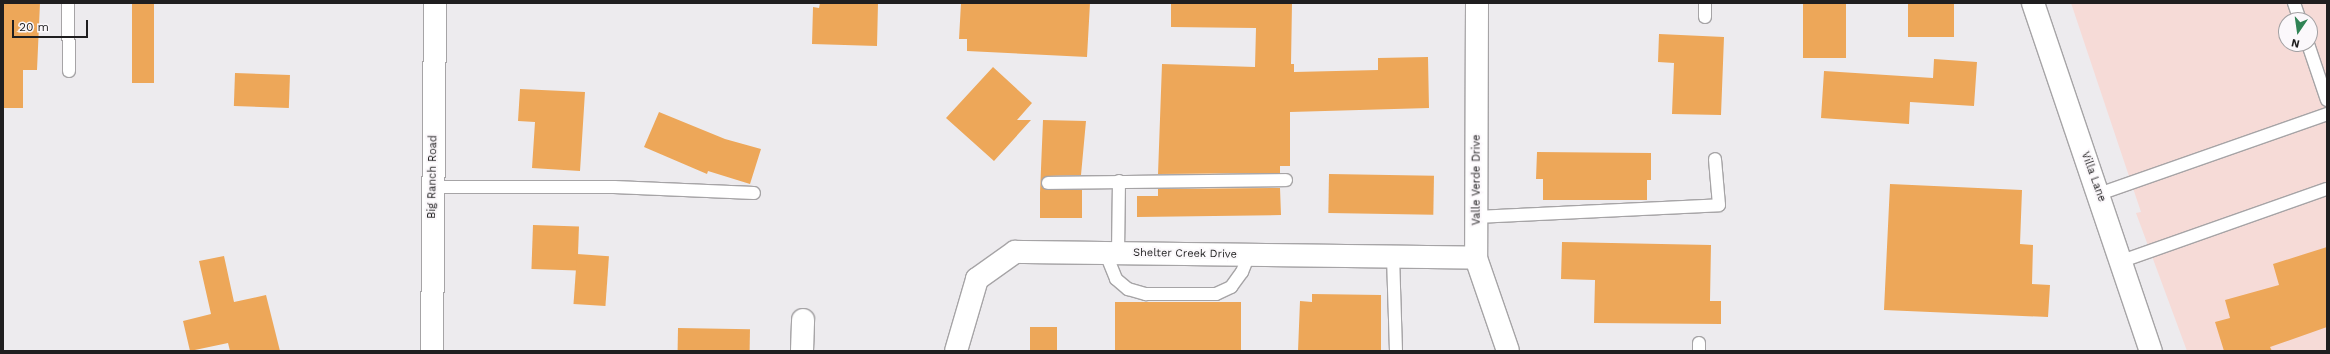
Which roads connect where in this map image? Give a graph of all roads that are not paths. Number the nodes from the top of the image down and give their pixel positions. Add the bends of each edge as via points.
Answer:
1 (68, 3) edge
2 (435, 3) edge
3 (1476, 3) edge
4 (1705, 3) edge
5 (2033, 3) edge
6 (1705, 17) dead end
7 (2311, 52) edge
8 (69, 71) dead end
9 (2327, 100) edge
10 (2327, 114) edge
11 (1715, 159) dead end
12 (1286, 180) dead end
13 (1119, 181) junction
14 (1048, 183) dead end
15 (433, 187) junction
16 (2327, 189) edge
17 (754, 193) dead end
18 (2099, 194) junction
19 (1476, 217) junction
20 (1112, 254) junction
21 (1249, 255) junction
22 (1393, 256) junction
23 (1476, 258) junction
24 (2122, 261) junction
25 (803, 320) dead end
26 (432, 351) edge
27 (802, 351) edge
28 (956, 351) edge
29 (1396, 351) edge
30 (1508, 351) edge
31 (2151, 351) edge

1 - 8 lane
2 - 15 street, Big Ranch Road
3 - 19 street, Valle Verde Drive
4 - 6 lane
5 - 18 street, Villa Lane
7 - 9 lane
10 - 18 lane
11 - 19 lane via 1719,205
12 - 13 lane
13 - 14 lane
13 - 20 lane
15 - 17 lane via 614,187
15 - 26 street, Big Ranch Road
16 - 24 lane
18 - 24 street, Villa Lane
19 - 23 street, Valle Verde Drive
20 - 21 street, Shelter Creek Drive
20 - 21 lane via 1116,279 1128,289 1146,294 1216,294 1231,287 1242,272
20 - 28 street, Shelter Creek Drive via 1015,252 977,279
21 - 22 street, Shelter Creek Drive
22 - 23 street, Shelter Creek Drive
22 - 29 lane
23 - 30 street, Valle Verde Drive
24 - 31 street, Villa Lane
25 - 27 street

